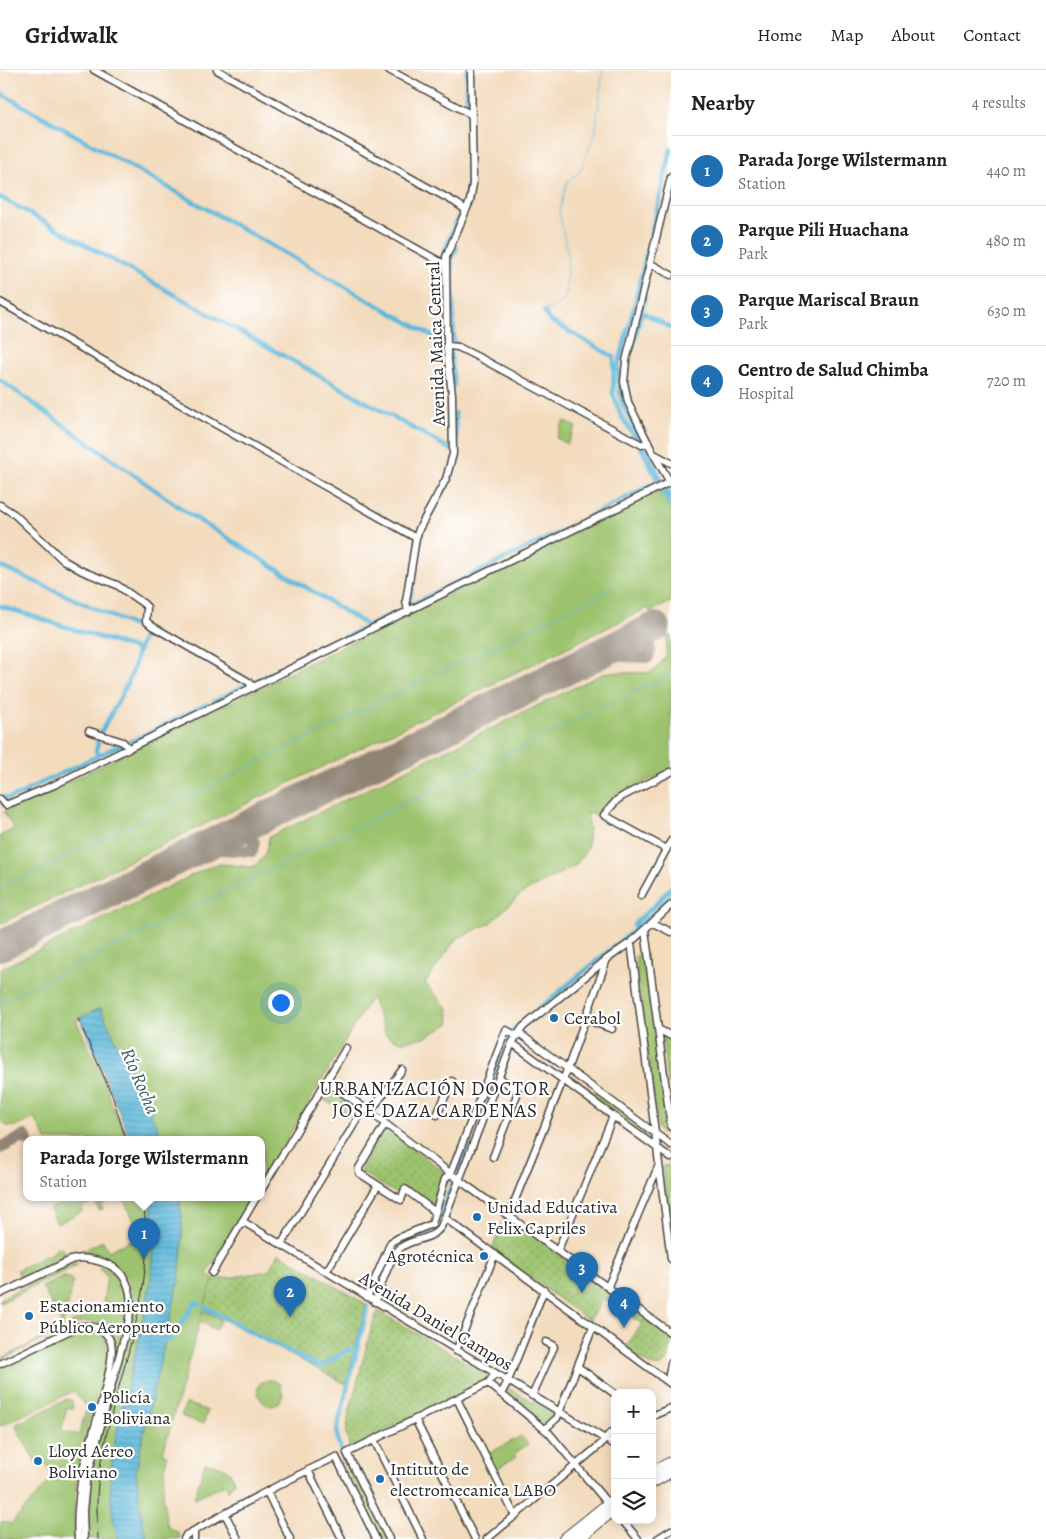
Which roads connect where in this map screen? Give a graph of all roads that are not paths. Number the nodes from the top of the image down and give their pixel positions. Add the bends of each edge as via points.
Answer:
1 (94, 70) edge
2 (217, 70) edge
3 (389, 70) edge
4 (471, 70) edge
5 (472, 115) junction
6 (671, 177) edge
7 (466, 210) junction
8 (651, 264) junction
9 (446, 266) junction
10 (671, 276) edge
11 (0, 302) edge
12 (448, 346) junction
13 (646, 443) junction
14 (653, 453) junction
15 (671, 463) edge
16 (669, 483) edge
17 (0, 505) edge
18 (416, 538) junction
19 (408, 612) junction
20 (253, 688) junction
21 (89, 731) dead end
22 (130, 749) junction
23 (671, 772) edge
24 (0, 799) edge
25 (671, 841) edge
26 (666, 849) junction
27 (641, 896) dead end
28 (670, 907) edge
29 (654, 923) junction
30 (645, 930) junction
31 (671, 932) edge
32 (631, 942) junction
33 (607, 959) junction
34 (585, 1019) junction
35 (612, 1028) dead end
36 (658, 1029) junction
37 (516, 1035) junction
38 (671, 1036) edge
39 (512, 1043) junction
40 (346, 1048) dead end
41 (402, 1070) dead end
42 (567, 1070) junction
43 (499, 1077) junction
44 (563, 1080) junction
45 (452, 1081) dead end
46 (326, 1082) junction
47 (669, 1090) edge
48 (367, 1110) junction
49 (437, 1115) dead end
50 (613, 1116) junction
51 (385, 1124) junction
52 (671, 1127) edge
53 (656, 1134) junction
54 (671, 1144) edge
55 (657, 1148) junction
56 (493, 1157) dead end
57 (671, 1158) edge
58 (659, 1166) junction
59 (451, 1173) junction
60 (459, 1180) junction
61 (265, 1184) edge
62 (378, 1185) junction
63 (254, 1201) edge
64 (435, 1212) junction
65 (509, 1215) junction
66 (445, 1218) junction
67 (242, 1221) junction
68 (281, 1245) junction
69 (558, 1250) junction
70 (495, 1254) junction
71 (671, 1259) edge
72 (326, 1272) junction
73 (212, 1273) dead end
74 (608, 1286) junction
75 (544, 1290) junction
76 (0, 1294) edge
77 (367, 1298) junction
78 (375, 1302) junction
79 (593, 1327) junction
80 (668, 1328) edge
81 (671, 1333) edge
82 (546, 1342) dead end
83 (456, 1351) junction
84 (671, 1363) edge
85 (0, 1364) edge
86 (578, 1367) junction
87 (495, 1374) junction
88 (508, 1382) junction
89 (488, 1383) junction
90 (671, 1384) edge
91 (611, 1391) edge
92 (501, 1394) junction
93 (532, 1396) junction
94 (457, 1399) junction
95 (671, 1408) edge
96 (560, 1412) junction
97 (656, 1414) edge
98 (416, 1419) junction
99 (545, 1429) junction
100 (611, 1433) edge
101 (605, 1439) junction
102 (374, 1440) junction
103 (93, 1443) junction
104 (611, 1443) edge
105 (671, 1462) edge
106 (575, 1465) junction
107 (656, 1469) edge
108 (308, 1470) junction
109 (656, 1471) edge
110 (669, 1476) edge
111 (656, 1481) edge
112 (267, 1492) junction
113 (611, 1504) edge
114 (611, 1507) edge
115 (611, 1508) edge
116 (225, 1514) junction
117 (514, 1516) junction
118 (625, 1524) edge
119 (671, 1530) edge
120 (194, 1531) junction
121 (184, 1538) edge
122 (78, 1539) edge
123 (84, 1539) edge
124 (194, 1539) edge
125 (238, 1539) edge
126 (290, 1539) edge
127 (342, 1539) edge
128 (376, 1539) edge
129 (389, 1539) edge
130 (423, 1539) edge
131 (475, 1539) edge
132 (487, 1539) edge
133 (564, 1539) edge
134 (579, 1539) edge
135 (638, 1539) edge
136 (657, 1539) edge

1 - 9 street
2 - 7 street
3 - 5 street
4 - 5 street, Avenida Maica Central
5 - 7 street, Avenida Maica Central via 473,184
6 - 8 street
7 - 9 street, Avenida Maica Central via 448,250
8 - 10 street
8 - 13 street via 626,361 624,382 628,402
9 - 12 street, Avenida Maica Central
11 - 18 street
12 - 13 street via 458,347 482,359 642,445
12 - 18 street, Avenida Maica Central via 453,454 446,479
13 - 14 street
14 - 15 street
14 - 16 street
16 - 19 street
17 - 20 street via 63,560 117,586 147,606 148,624 249,682
18 - 19 street, Avenida Maica Central via 406,601
19 - 20 street
20 - 22 street
21 - 22 street via 123,742
22 - 24 street via 27,797 6,805
23 - 26 street via 617,800 604,815
25 - 26 street
26 - 27 street
28 - 29 street
29 - 30 street
29 - 31 street
30 - 32 street
30 - 36 street
32 - 33 street
32 - 53 street
33 - 34 street
33 - 37 street
34 - 35 street
34 - 42 street
36 - 38 street
36 - 47 street
37 - 39 street
37 - 42 street
37 - 59 street via 506,1030
39 - 43 street
39 - 44 street
40 - 46 street
41 - 48 street
42 - 44 street
42 - 53 street
43 - 56 street via 518,1092
43 - 60 street
44 - 50 street
44 - 65 street
45 - 49 street
46 - 48 street
46 - 61 street
47 - 52 street
48 - 51 street
48 - 68 street
50 - 55 street
50 - 69 street
51 - 59 street
51 - 62 street via 358,1171
53 - 54 street
53 - 55 street
55 - 57 street
55 - 58 street
58 - 71 street
58 - 74 street
59 - 60 street
59 - 64 street via 445,1179
60 - 65 street
60 - 66 street
62 - 64 street via 401,1200 405,1189
62 - 72 street
63 - 67 street
64 - 77 street via 432,1224 391,1242
65 - 69 street
66 - 70 street
66 - 78 street via 436,1233 397,1250
67 - 68 street, Avenida Daniel Campos
67 - 73 street
68 - 72 street, Avenida Daniel Campos
69 - 74 street
70 - 75 street
70 - 83 street
72 - 77 street, Avenida Daniel Campos
74 - 80 street
75 - 79 street
75 - 88 street
76 - 103 street via 76,1258 103,1262 116,1269 125,1280 131,1293 130,1312
77 - 78 street, Avenida Daniel Campos
78 - 83 street, Avenida Daniel Campos
79 - 86 street
79 - 90 street
80 - 81 street
82 - 93 street via 554,1347
83 - 87 street, Avenida Daniel Campos
84 - 90 street
85 - 103 street via 76,1326 89,1325 104,1332 111,1344 112,1355
86 - 91 street
86 - 96 street
87 - 88 street, Avenida Daniel Campos
87 - 89 street
88 - 92 street
88 - 93 street, Avenida Daniel Campos
89 - 92 street
89 - 94 street
92 - 99 street
93 - 96 street, Avenida Daniel Campos
94 - 98 street
94 - 117 street
95 - 97 street
96 - 99 street
96 - 101 street, Avenida Daniel Campos
98 - 102 street
98 - 131 street
99 - 106 street
100 - 101 street
101 - 104 street, Avenida Daniel Campos
101 - 106 street
102 - 129 street via 347,1452
102 - 130 street
103 - 122 street via 79,1490
103 - 123 street via 85,1494
105 - 107 highway
106 - 113 street
106 - 117 street
108 - 112 street
108 - 127 street
108 - 128 street via 336,1457
109 - 110 street
110 - 111 highway
112 - 116 street
112 - 126 street
114 - 133 highway
115 - 134 highway
116 - 120 street
116 - 125 street
117 - 132 street
118 - 135 street
119 - 136 street
120 - 121 street
120 - 124 street

